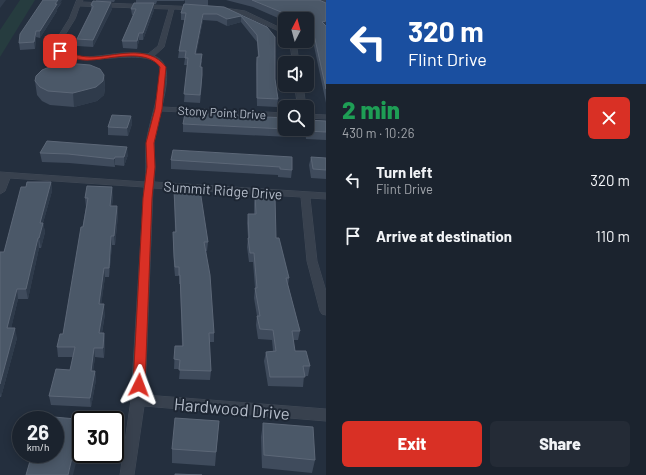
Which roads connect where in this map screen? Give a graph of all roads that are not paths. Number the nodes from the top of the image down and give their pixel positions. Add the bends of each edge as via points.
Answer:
1 (323, 0) edge
2 (326, 1) edge
3 (79, 2) edge
4 (172, 8) junction
5 (201, 8) edge
6 (208, 9) edge
7 (278, 29) edge
8 (148, 57) junction
9 (158, 109) junction
10 (278, 115) edge
11 (314, 116) edge
12 (326, 117) edge
13 (3, 176) edge
14 (149, 185) junction
15 (0, 191) edge
16 (305, 195) junction
17 (326, 196) edge
18 (326, 311) edge
19 (138, 400) junction
20 (326, 415) edge
21 (126, 475) edge

1 - 2 street
3 - 4 street
3 - 8 street via 57,43 60,51 69,56 82,58 125,54
4 - 5 street
4 - 8 street via 161,47
6 - 7 street via 237,11
8 - 9 street via 158,61 163,67
9 - 10 street, Stony Point Drive
9 - 14 street via 150,143
11 - 12 street
13 - 14 street, Summit Ridge Drive
13 - 15 street
14 - 16 street, Summit Ridge Drive
14 - 19 street
16 - 17 street, Summit Ridge Drive
16 - 18 street via 312,261
19 - 20 street, Hardwood Drive
19 - 21 street

